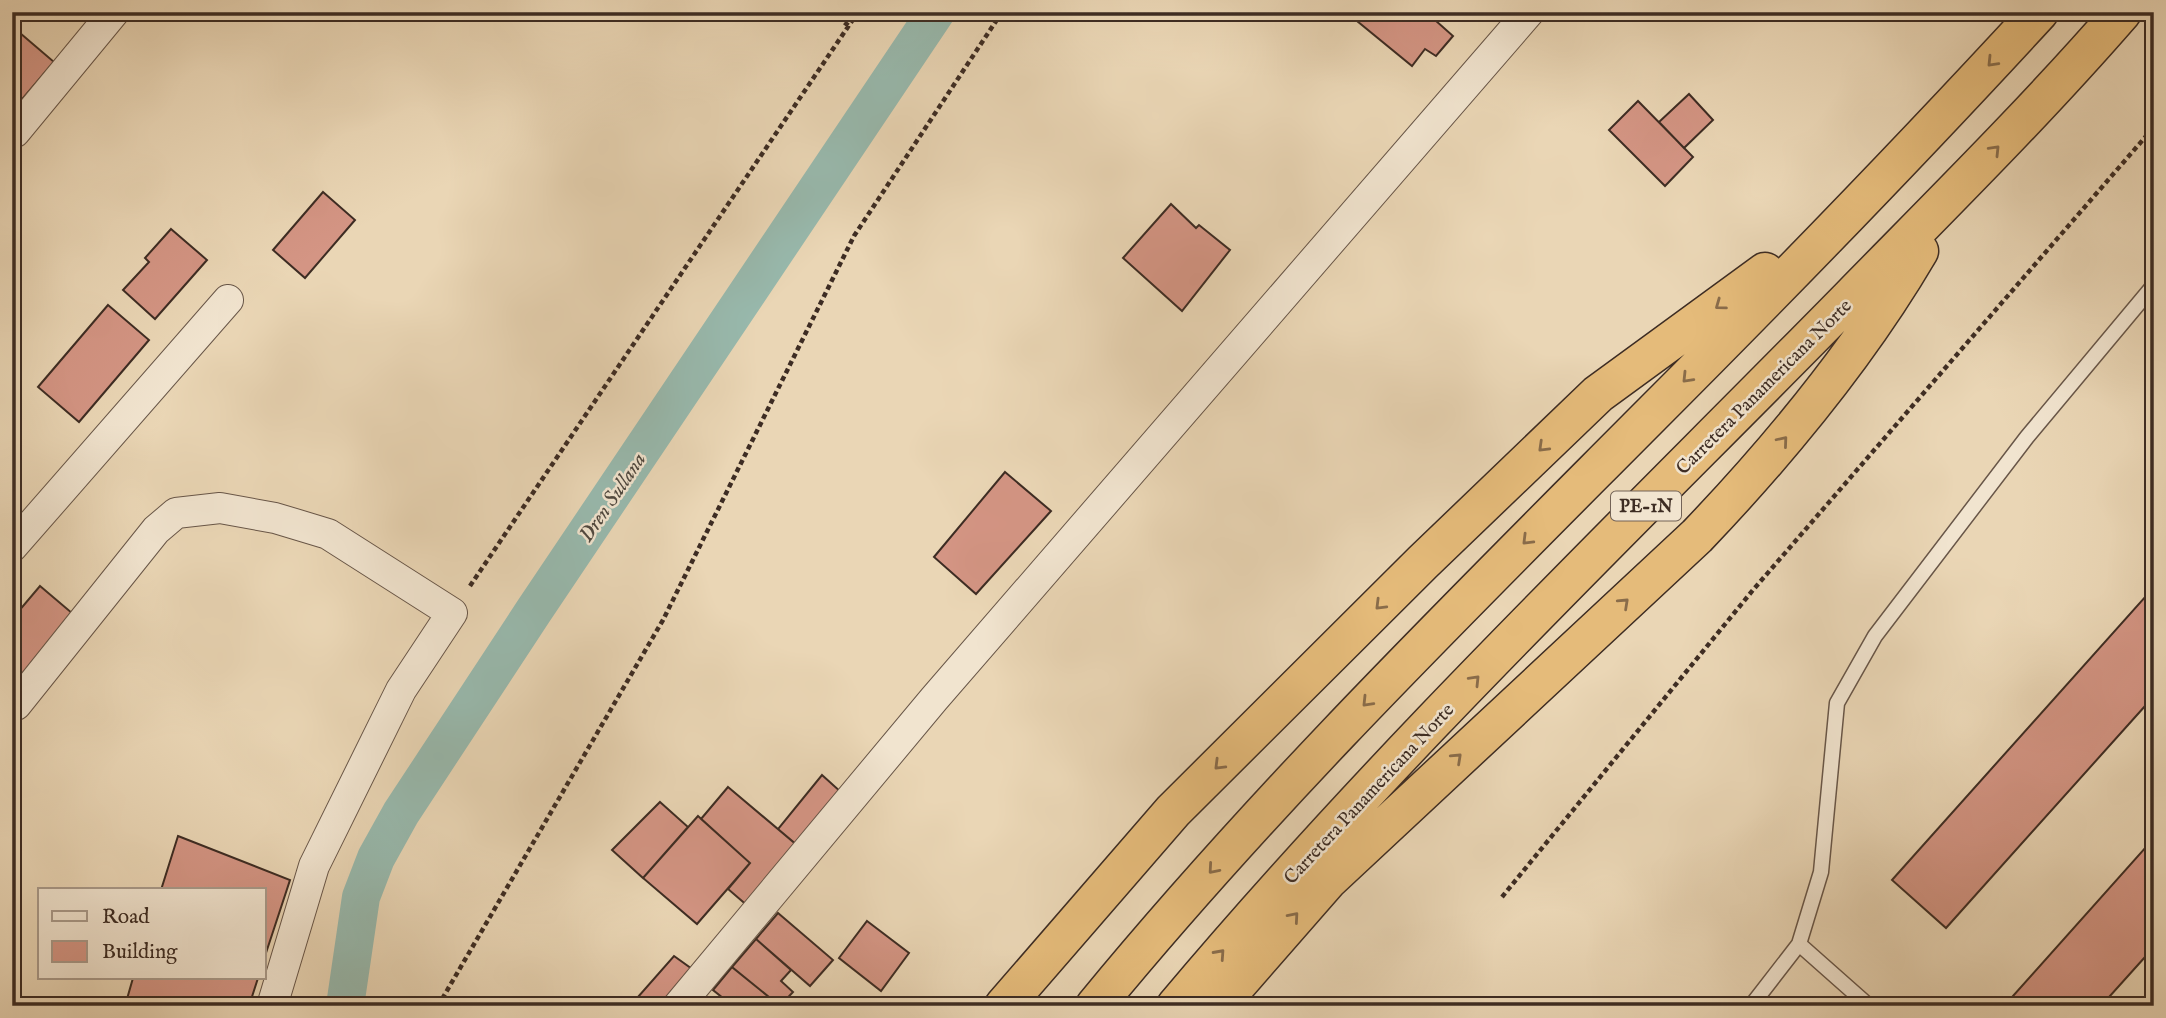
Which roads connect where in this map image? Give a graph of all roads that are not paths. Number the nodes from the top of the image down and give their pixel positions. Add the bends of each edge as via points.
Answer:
1 (114, 12) edge
2 (1529, 12) edge
3 (2039, 12) edge
4 (2122, 12) edge
5 (14, 134) edge
6 (1954, 193) junction
7 (1854, 206) junction
8 (2154, 285) edge
9 (228, 300) dead end
10 (12, 547) edge
11 (16, 705) dead end
12 (1799, 944) junction
13 (272, 1006) edge
14 (678, 1006) edge
15 (1004, 1006) edge
16 (1095, 1006) edge
17 (1176, 1006) edge
18 (1217, 1006) edge
19 (1751, 1006) edge
20 (1869, 1006) edge

1 - 5 street
2 - 14 street via 943,688
3 -> 7 highway, PE-1N
6 -> 4 highway, Carretera Panamericana Norte / PE-1N
17 -> 6 highway, Carretera Panamericana Norte / PE-1N via 1314,848 1415,742
18 -> 6 highway via 1328,880 1697,536 1748,482 1871,325
7 -> 15 highway via 1598,394 1173,811
7 -> 16 highway, PE-1N via 1325,746
8 - 12 lane via 2027,437 1883,625 1837,703 1821,872
9 - 10 street
11 - 13 street via 156,530 176,513 220,508 275,517 328,534 452,613 401,690 314,866
12 - 19 lane
12 - 20 lane

